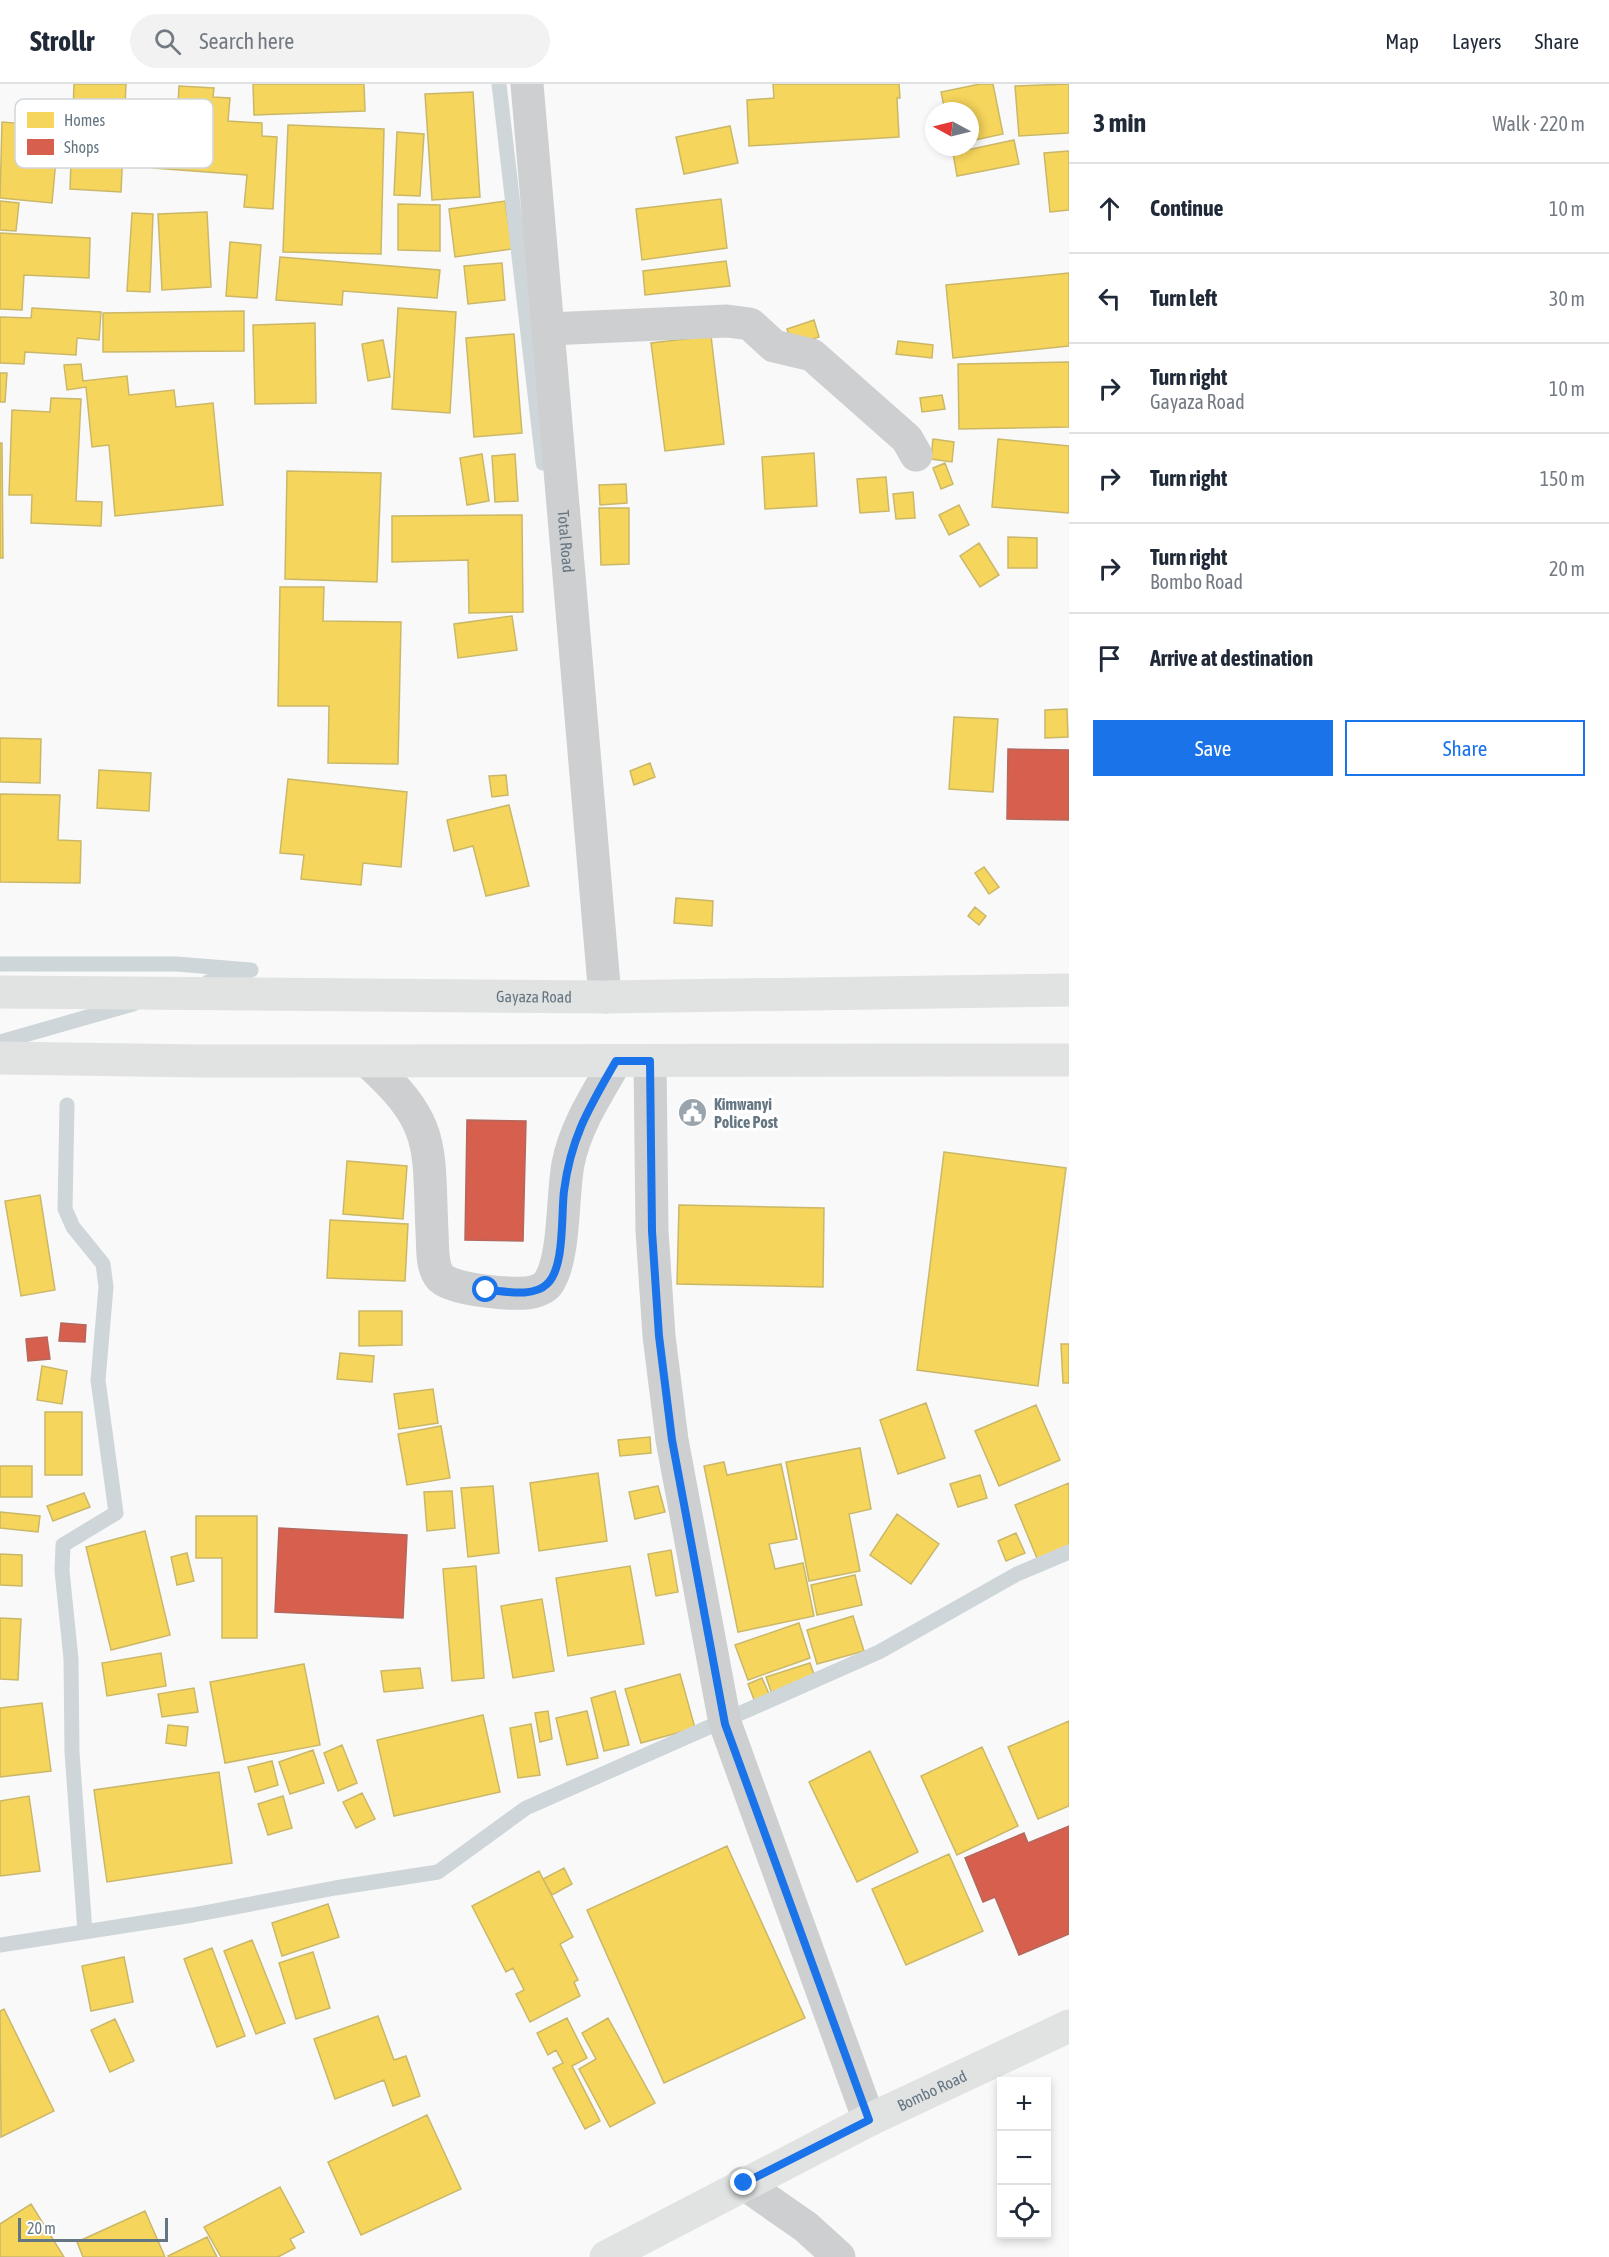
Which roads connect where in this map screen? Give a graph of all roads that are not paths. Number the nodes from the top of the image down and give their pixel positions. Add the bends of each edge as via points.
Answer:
1 (527, 84) edge
2 (549, 329) junction
3 (916, 455) dead end
4 (1069, 990) edge
5 (0, 992) edge
6 (605, 998) junction
7 (0, 1058) edge
8 (1069, 1060) edge
9 (616, 1061) junction
10 (650, 1061) junction
11 (368, 1062) junction
12 (1069, 2026) edge
13 (869, 2120) junction
14 (744, 2183) junction
15 (606, 2257) edge
16 (839, 2257) edge

1 - 2 street, Total Road
2 - 3 street via 727,321 750,324 774,346 812,355 907,439
2 - 6 street, Total Road
4 - 6 main road, Gayaza Road
5 - 6 main road, Gayaza Road
7 - 11 main road
8 - 10 main road
9 - 10 main road
9 - 11 main road
9 - 11 street via 574,1137 564,1192 558,1267 548,1284 535,1292 453,1287 440,1277 434,1258 432,1183 424,1129 394,1085
10 - 13 street via 652,1231 659,1336 672,1440 725,1724
12 - 13 main road, Bombo Road
13 - 14 main road, Bombo Road
14 - 15 main road, Bombo Road
14 - 16 street via 806,2227

